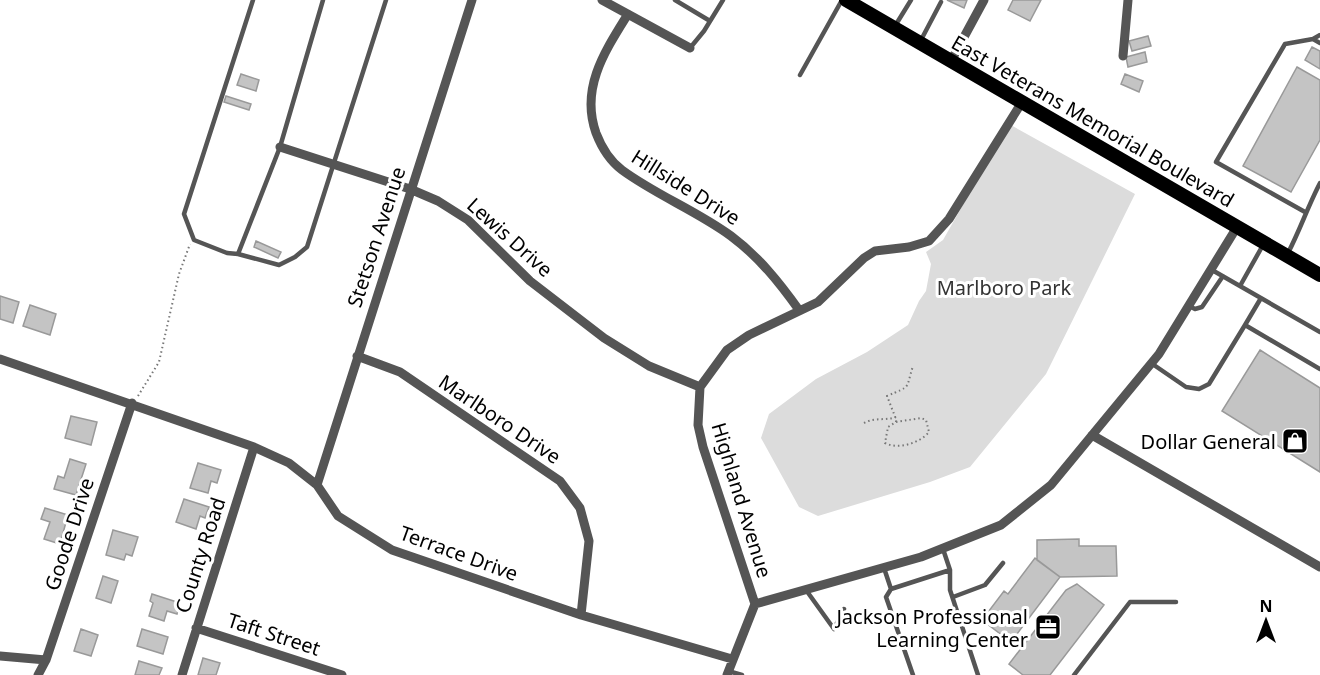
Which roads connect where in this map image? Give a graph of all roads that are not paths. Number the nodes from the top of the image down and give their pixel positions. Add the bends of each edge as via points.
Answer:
1 (253, 0) edge
2 (323, 0) edge
3 (386, 0) edge
4 (472, 0) edge
5 (602, 0) edge
6 (675, 0) edge
7 (723, 0) edge
8 (844, 0) edge
9 (911, 0) edge
10 (984, 0) edge
11 (1128, 0) edge
12 (941, 2) dead end
13 (866, 5) edge
14 (628, 14) junction
15 (711, 21) junction
16 (894, 28) junction
17 (1320, 35) edge
18 (1313, 39) junction
19 (920, 43) junction
20 (1320, 43) edge
21 (690, 48) joint
22 (1122, 56) dead end
23 (951, 61) junction
24 (800, 75) dead end
25 (1022, 102) junction
26 (280, 147) junction
27 (334, 165) junction
28 (1320, 183) edge
29 (410, 189) junction
30 (1305, 212) junction
31 (1237, 227) junction
32 (1264, 243) junction
33 (238, 254) junction
34 (1287, 255) junction
35 (1212, 270) junction
36 (1320, 275) edge
37 (1222, 276) junction
38 (1240, 286) junction
39 (1261, 298) junction
40 (1190, 306) junction
41 (798, 310) junction
42 (1245, 326) junction
43 (1320, 332) edge
44 (357, 356) junction
45 (0, 359) edge
46 (1152, 363) junction
47 (1319, 367) edge
48 (700, 387) junction
49 (132, 403) junction
50 (1092, 435) junction
51 (254, 447) junction
52 (317, 485) junction
53 (943, 549) junction
54 (1003, 563) dead end
55 (1320, 567) edge
56 (884, 568) junction
57 (950, 570) junction
58 (891, 589) junction
59 (806, 590) junction
60 (953, 597) junction
61 (1176, 602) dead end
62 (755, 604) junction
63 (844, 609) dead end
64 (581, 615) junction
65 (196, 628) junction
66 (0, 656) edge
67 (732, 659) junction
68 (46, 660) junction
69 (727, 673) edge
70 (38, 675) edge
71 (182, 675) edge
72 (342, 675) edge
73 (742, 675) edge
74 (913, 675) edge
75 (978, 675) edge
76 (1074, 675) edge

1 - 33 lane via 184,214 194,240
2 - 26 lane
3 - 27 lane
4 - 29 street, Stetson Avenue
5 - 14 street
6 - 15 lane
7 - 15 lane
8 - 13 main road, East Veterans Memorial Boulevard
8 - 24 lane
9 - 16 lane
10 - 23 street
11 - 22 street
12 - 19 lane
13 - 16 main road, East Veterans Memorial Boulevard
14 - 21 street
14 - 41 street, Hillside Drive via 603,55 593,83 590,116 600,145 620,168 729,234 753,253
15 - 21 lane
16 - 19 main road, East Veterans Memorial Boulevard
17 - 18 lane
18 - 20 lane
18 - 30 lane via 1285,44 1216,162
19 - 23 main road, East Veterans Memorial Boulevard
23 - 25 main road, East Veterans Memorial Boulevard
25 - 31 main road, East Veterans Memorial Boulevard
25 - 41 street via 949,219 929,241 875,251 819,302
26 - 27 street, Lewis Drive
26 - 33 lane
27 - 29 street, Lewis Drive
27 - 33 lane via 307,247 279,265
28 - 30 lane
29 - 44 street, Stetson Avenue
29 - 48 street, Lewis Drive via 468,220 530,281 604,338 649,366
30 - 34 lane
31 - 32 main road, East Veterans Memorial Boulevard
31 - 35 street
32 - 34 main road, East Veterans Memorial Boulevard
32 - 38 lane
34 - 36 main road, East Veterans Memorial Boulevard
35 - 37 lane
35 - 40 street
37 - 38 lane
37 - 40 lane via 1202,307
38 - 39 lane
39 - 42 lane
39 - 43 lane
40 - 46 street
41 - 48 street via 727,350
42 - 46 lane via 1209,384 1199,389 1186,387
42 - 47 lane
44 - 52 street, Stetson Avenue
44 - 64 street, Marlboro Drive via 400,372 560,481 580,508 589,541
45 - 49 street, Terrace Drive
46 - 50 street
48 - 62 street, Highland Avenue via 698,425 703,447
49 - 51 street, Terrace Drive
49 - 68 street, Goode Drive
50 - 53 street via 1051,485 1001,525
50 - 55 street
51 - 52 street, Terrace Drive via 289,463
51 - 65 street, County Road
52 - 64 street, Terrace Drive via 338,516 392,550
53 - 56 street
53 - 57 lane
54 - 60 lane via 985,585
56 - 58 lane
56 - 59 street
57 - 58 lane
57 - 60 lane
58 - 74 lane via 886,597
59 - 62 street
59 - 63 lane via 834,629
60 - 75 lane
61 - 76 lane via 1130,602
62 - 67 street
64 - 67 street, Terrace Drive
65 - 71 street, County Road
65 - 72 street, Taft Street
66 - 68 street
67 - 69 street
68 - 70 street, Goode Drive
69 - 73 lane

